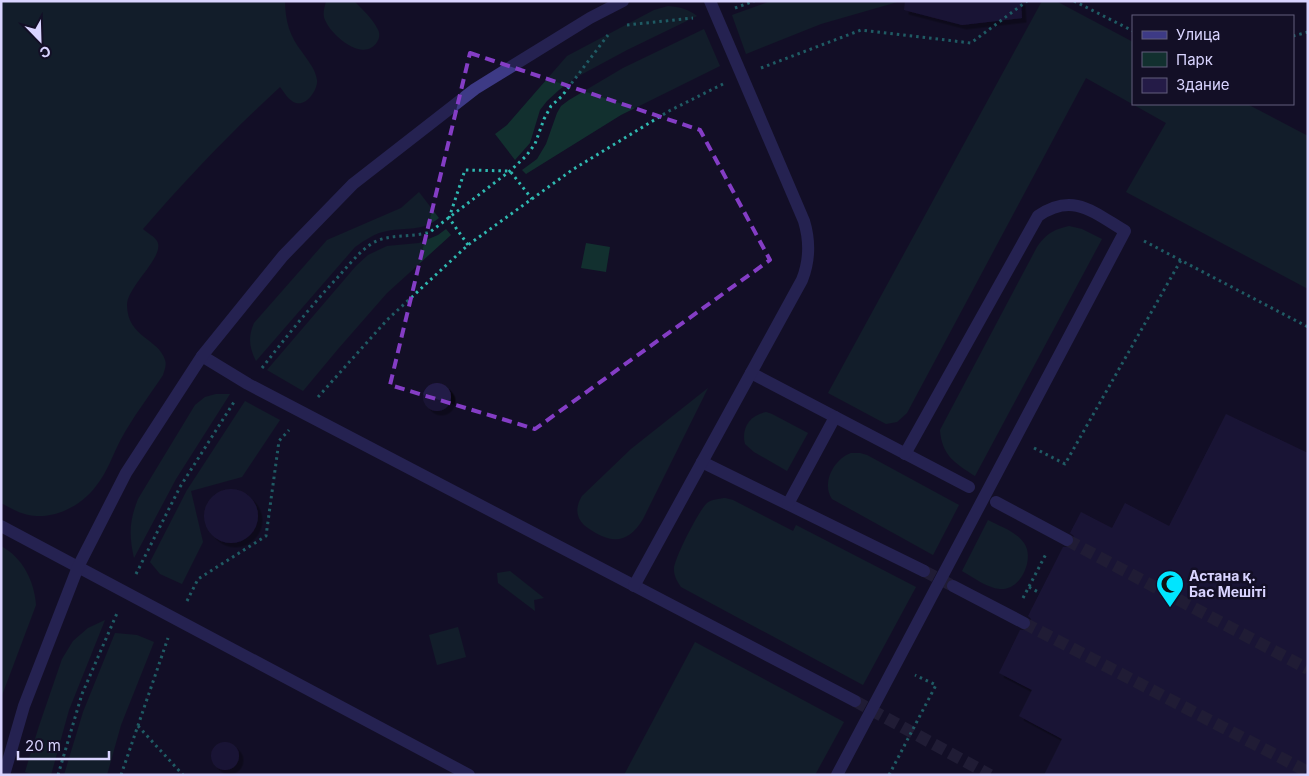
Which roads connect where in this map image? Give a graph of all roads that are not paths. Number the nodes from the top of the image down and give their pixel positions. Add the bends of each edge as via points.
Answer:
1 (623, 1) edge
2 (710, 1) edge
3 (202, 356) junction
4 (751, 373) junction
5 (835, 417) junction
6 (905, 454) junction
7 (702, 462) junction
8 (969, 487) dead end
9 (996, 502) dead end
10 (788, 504) junction
11 (1, 526) edge
12 (1062, 537) tunnel mouth
13 (78, 567) junction
14 (924, 571) tunnel mouth
15 (634, 586) junction
16 (953, 586) tunnel mouth
17 (1018, 620) tunnel mouth
18 (855, 701) tunnel mouth
19 (4, 775) edge
20 (469, 775) edge
21 (836, 775) edge

1 - 3 lane via 475,89 353,184 283,256
2 - 4 lane via 804,220 809,248 802,280
3 - 13 lane via 126,473
3 - 15 lane via 248,384
4 - 5 lane
4 - 7 lane
5 - 6 lane
5 - 10 lane
6 - 8 lane
6 - 21 lane via 1038,216 1055,206 1081,206 1126,231
7 - 10 lane
7 - 15 lane
9 - 12 lane
10 - 14 lane
11 - 13 lane
13 - 19 lane via 24,706
13 - 20 lane
15 - 18 lane
16 - 17 lane

